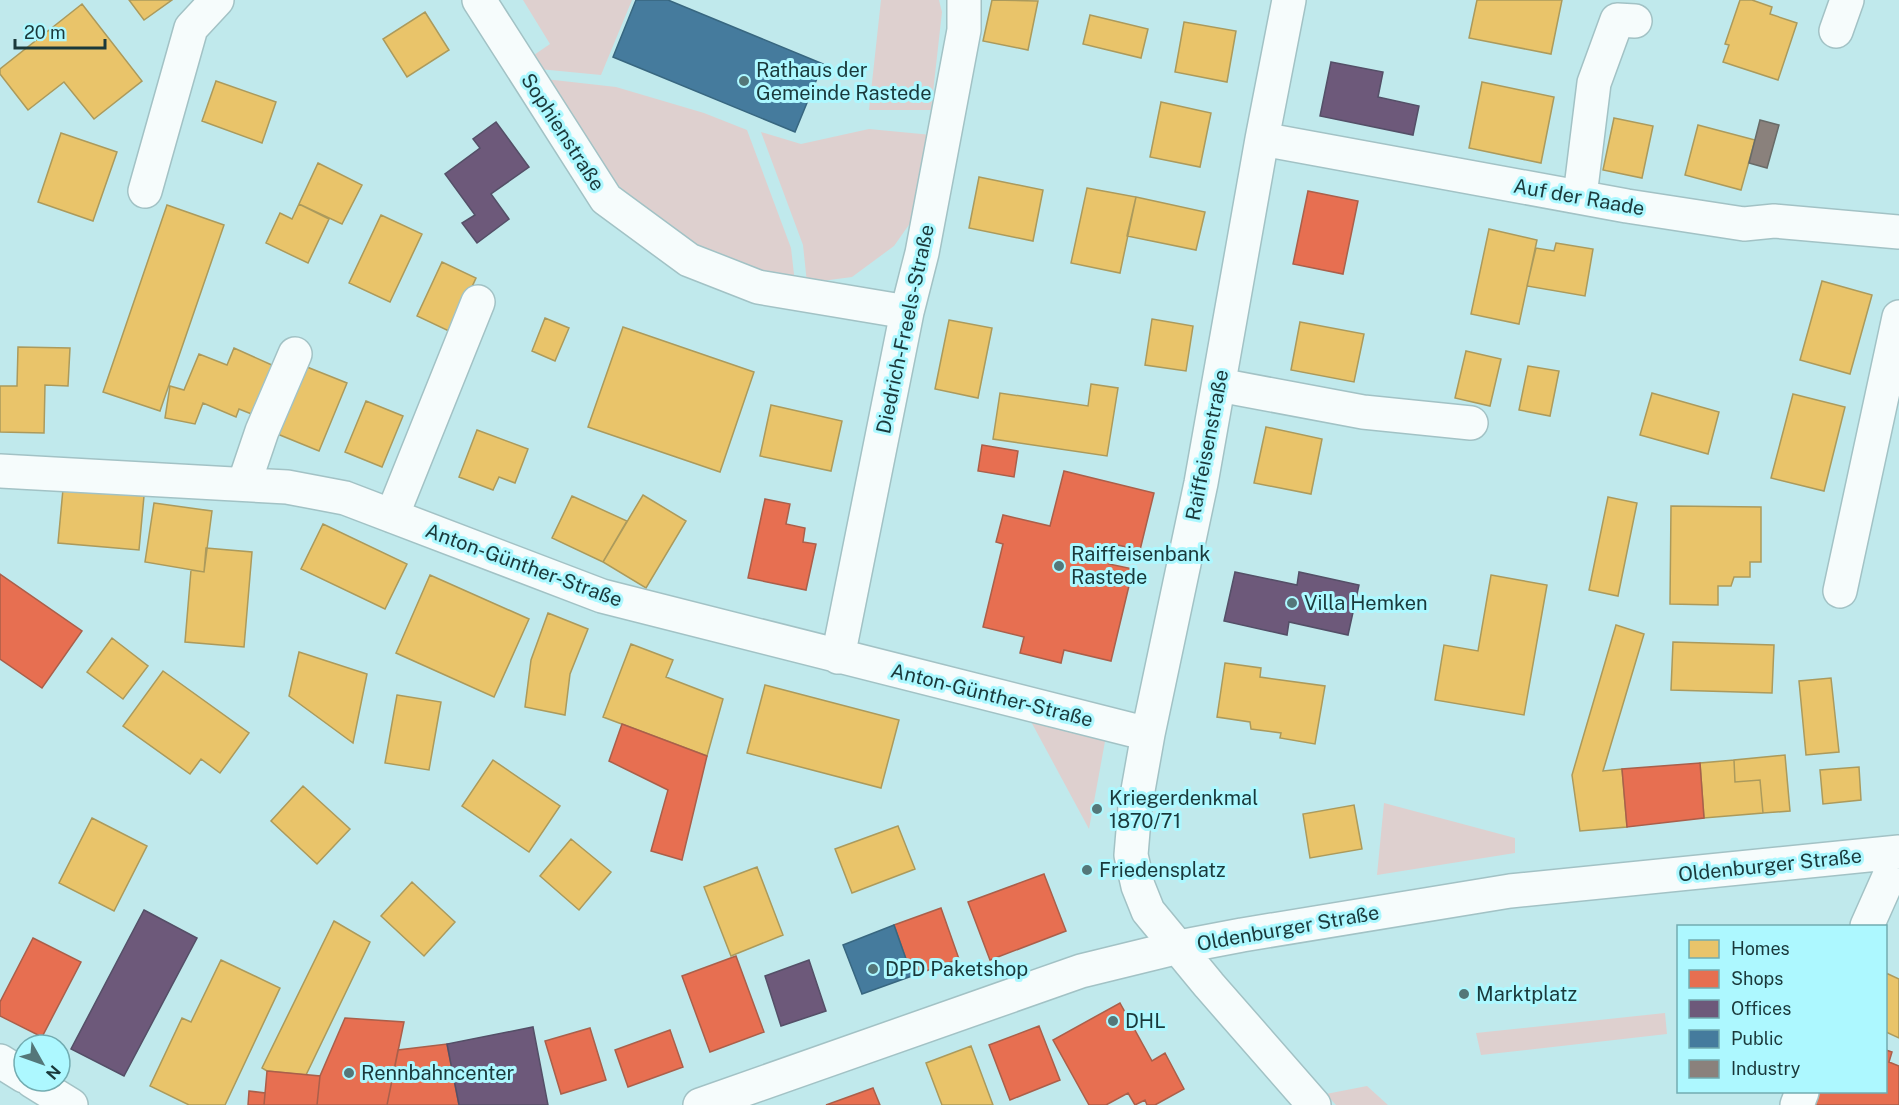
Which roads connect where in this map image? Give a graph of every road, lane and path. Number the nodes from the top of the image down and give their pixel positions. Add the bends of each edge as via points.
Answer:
1 (217, 0) edge
2 (479, 0) edge
3 (964, 0) edge
4 (1289, 0) edge
5 (1847, 0) edge
6 (1635, 21) dead end
7 (1836, 31) dead end
8 (1262, 139) junction
9 (145, 191) dead end
10 (1580, 196) junction
11 (1899, 232) edge
12 (478, 302) dead end
13 (907, 312) junction
14 (1899, 317) edge
15 (295, 354) dead end
16 (1219, 385) junction
17 (1471, 423) dead end
18 (0, 471) edge
19 (244, 484) junction
20 (392, 516) junction
21 (1840, 591) dead end
22 (838, 657) junction
23 (1148, 734) junction
24 (1899, 853) edge
25 (1868, 925) edge
26 (1179, 947) junction
27 (52, 1093) edge
28 (71, 1105) edge
29 (700, 1105) edge
30 (1314, 1105) edge

1 - 9 street via 191,28
2 - 13 street, Sophienstraße via 606,199 688,260 758,287
3 - 13 street, Diedrich-Freels-Straße via 964,30 922,253
4 - 8 street, Raiffeisenstraße
5 - 7 street
6 - 10 street via 1617,20 1594,83
8 - 10 street, Auf der Raade
8 - 16 street, Raiffeisenstraße
10 - 11 street, Auf der Raade via 1744,224 1774,221
12 - 20 street
13 - 22 street, Diedrich-Freels-Straße
14 - 21 street
15 - 19 street
16 - 17 street via 1363,411
16 - 23 street, Raiffeisenstraße
18 - 19 street, Anton-Günther-Straße
19 - 20 street, Anton-Günther-Straße via 345,498
20 - 22 street, Anton-Günther-Straße via 602,596
22 - 23 street, Anton-Günther-Straße
23 - 26 street, Raiffeisenstraße via 1131,855 1148,911
24 - 25 street
24 - 26 street, Oldenburger Straße via 1510,891
26 - 29 street, Oldenburger Straße via 1081,971
26 - 30 street, Raiffeisenstraße
27 - 28 street

